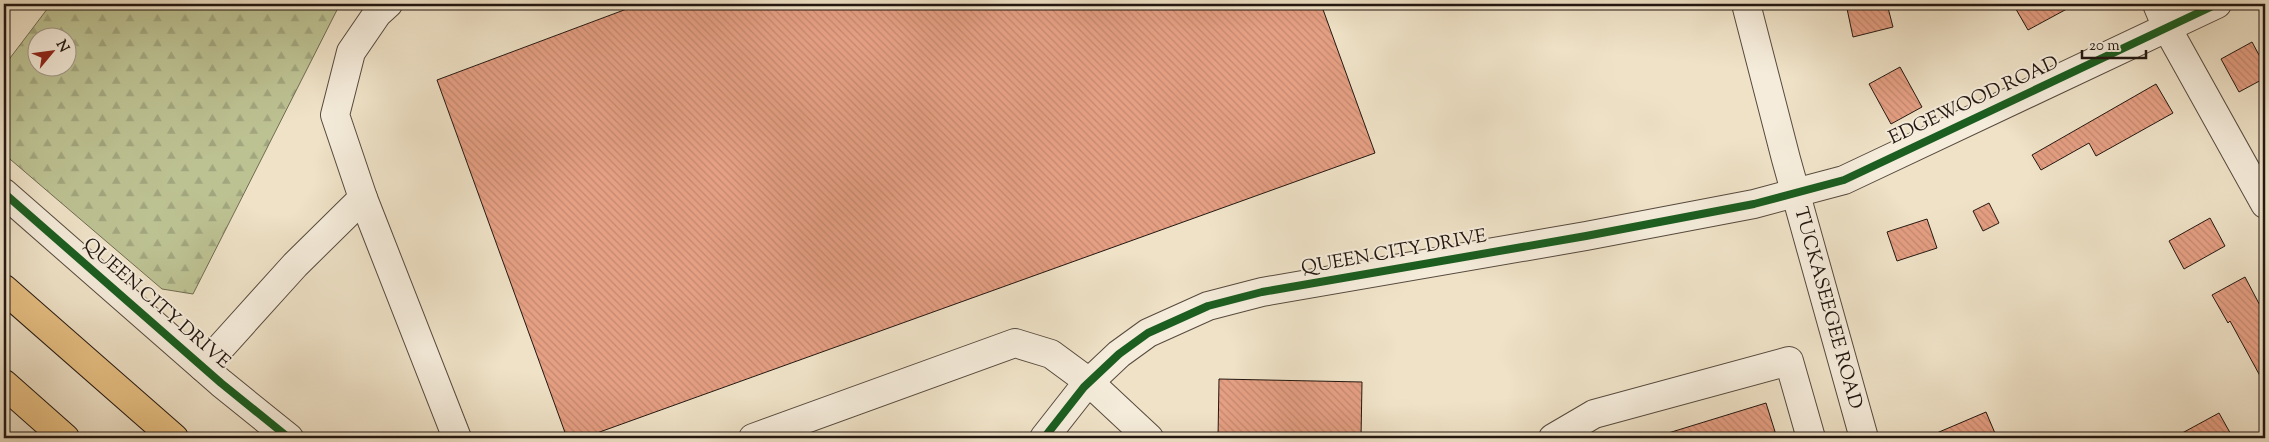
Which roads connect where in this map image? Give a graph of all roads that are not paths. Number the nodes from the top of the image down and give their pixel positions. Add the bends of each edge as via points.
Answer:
1 (388, 4) edge
2 (1746, 4) edge
3 (2217, 4) edge
4 (2162, 16) edge
5 (4, 192) edge
6 (1796, 193) junction
7 (363, 198) junction
8 (2265, 204) edge
9 (4, 289) edge
10 (203, 367) junction
11 (1089, 382) junction
12 (4, 384) edge
13 (66, 438) edge
14 (174, 438) edge
15 (289, 438) edge
16 (457, 438) edge
17 (753, 438) edge
18 (1044, 438) edge
19 (1149, 438) edge
20 (1553, 438) edge
21 (1811, 438) edge
22 (1864, 438) edge

1 - 7 street via 376,14 351,52 334,115
2 - 6 street, TUCKASEEGEE ROAD
3 - 4 street, EDGEWOOD ROAD
4 - 6 street, EDGEWOOD ROAD via 1844,180
4 - 8 street
5 - 10 street, QUEEN CITY DRIVE
6 - 11 street, QUEEN CITY DRIVE via 1605,233 1262,292 1208,306 1148,333
6 - 22 street, TUCKASEEGEE ROAD
7 - 10 street via 295,265
7 - 16 street
9 - 14 highway
10 - 15 street, QUEEN CITY DRIVE
11 - 17 street via 1051,354 1015,343
11 - 18 street, QUEEN CITY DRIVE
11 - 19 street
12 - 13 highway
20 - 21 street via 1594,414 1789,361

